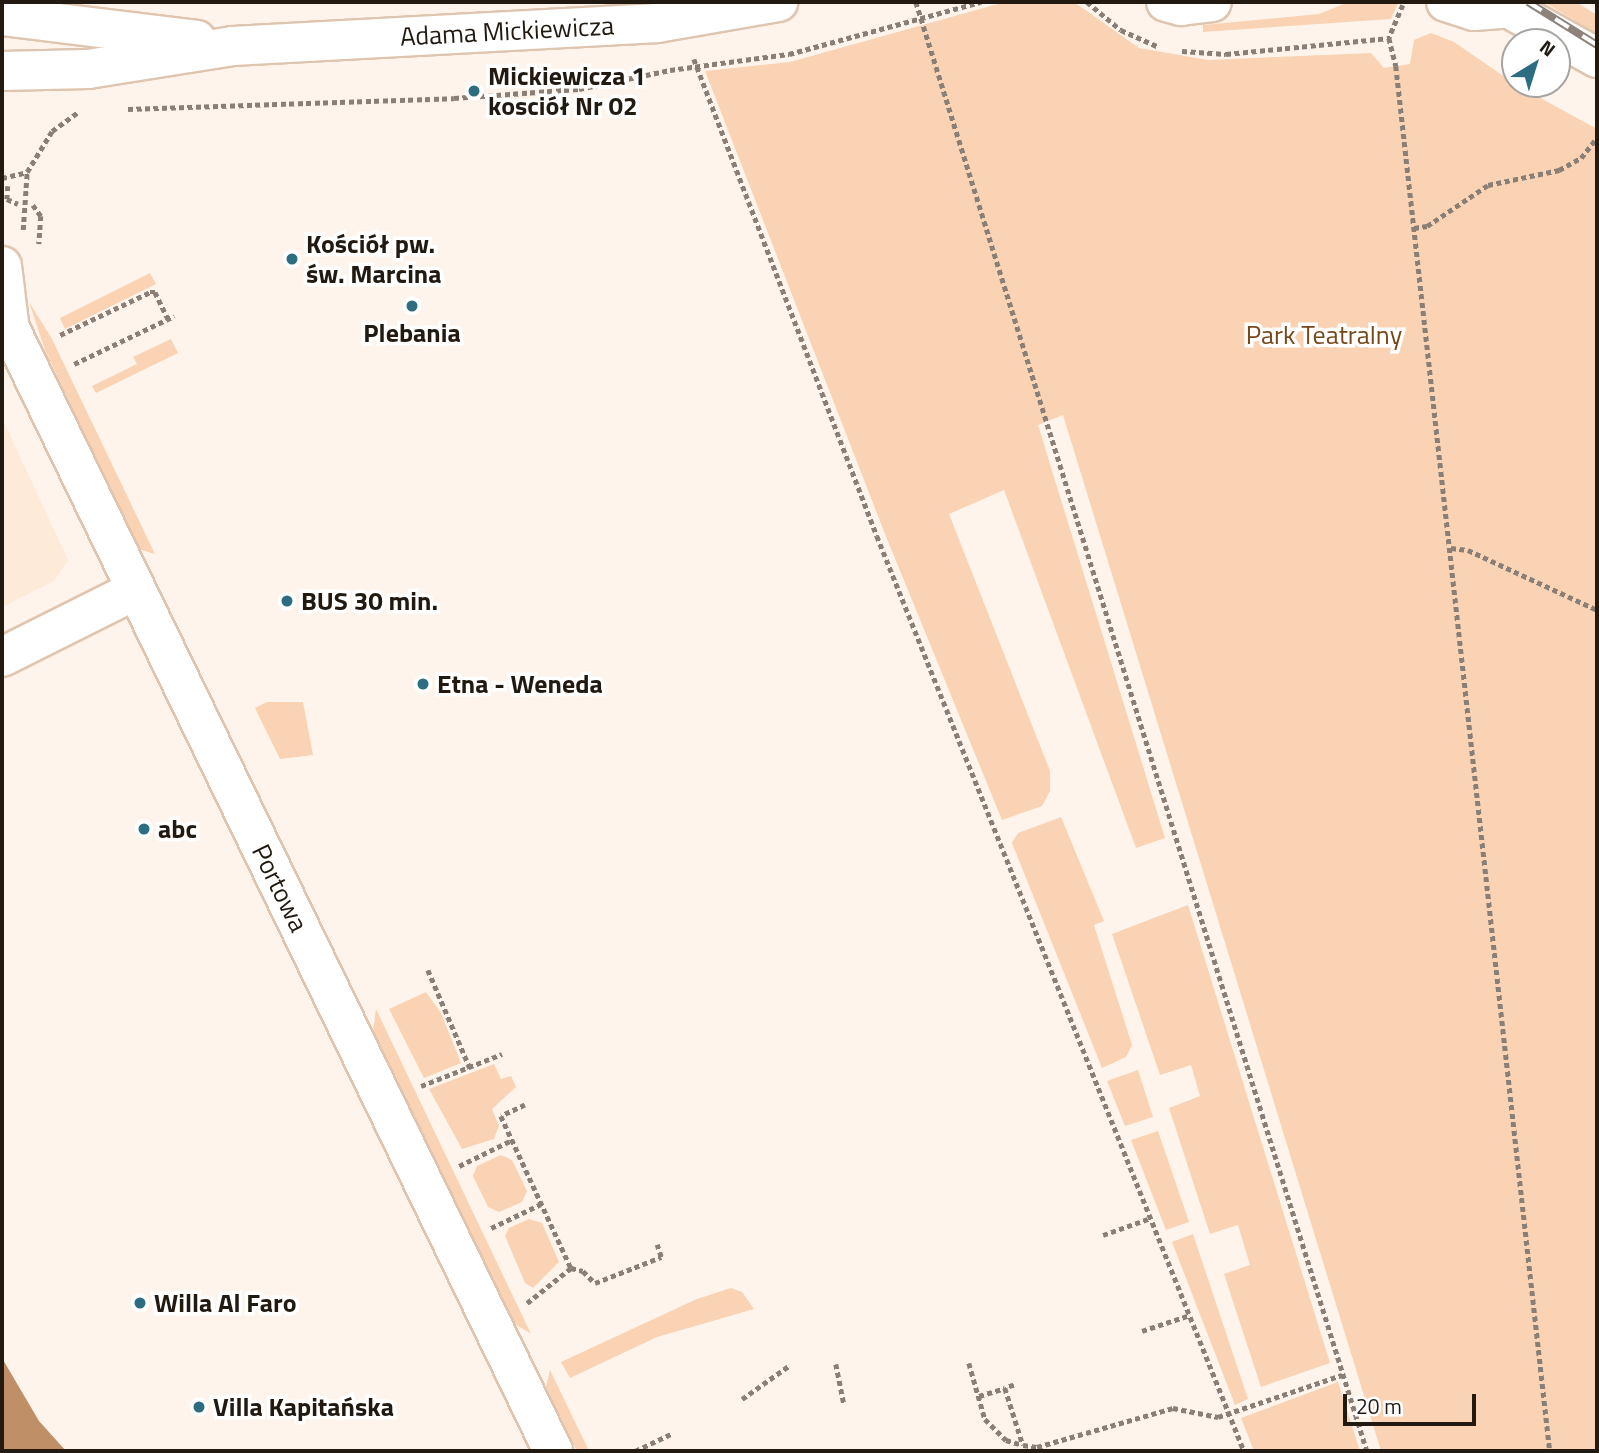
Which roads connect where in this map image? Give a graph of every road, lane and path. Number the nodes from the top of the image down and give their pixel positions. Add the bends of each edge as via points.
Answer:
1 (778, 2) edge
2 (916, 2) edge
3 (981, 2) edge
4 (1087, 2) edge
5 (1167, 2) edge
6 (1212, 2) edge
7 (1405, 2) edge
8 (1447, 2) edge
9 (1501, 5) edge
10 (733, 7) edge
11 (2, 16) edge
12 (921, 18) junction
13 (1389, 38) junction
14 (233, 46) junction
15 (1164, 48) dead end
16 (1178, 50) dead end
17 (692, 53) dead end
18 (1597, 58) edge
19 (696, 66) junction
20 (2, 71) edge
21 (119, 109) dead end
22 (87, 111) dead end
23 (1596, 139) edge
24 (27, 172) junction
25 (2, 178) edge
26 (8, 186) dead end
27 (18, 204) dead end
28 (25, 217) dead end
29 (1414, 228) junction
30 (2, 265) edge
31 (174, 316) dead end
32 (5, 318) edge
33 (168, 319) junction
34 (60, 335) dead end
35 (73, 364) dead end
36 (1451, 548) junction
37 (134, 591) junction
38 (1597, 610) edge
39 (2, 657) edge
40 (428, 970) dead end
41 (502, 1054) dead end
42 (470, 1068) junction
43 (420, 1087) dead end
44 (525, 1105) dead end
45 (512, 1140) junction
46 (458, 1166) dead end
47 (541, 1204) junction
48 (1151, 1218) junction
49 (489, 1229) dead end
50 (1103, 1235) dead end
51 (657, 1245) dead end
52 (571, 1268) junction
53 (526, 1304) dead end
54 (1189, 1315) junction
55 (1142, 1331) dead end
56 (970, 1363) dead end
57 (836, 1364) dead end
58 (790, 1365) dead end
59 (1342, 1375) junction
60 (1014, 1385) dead end
61 (1005, 1388) junction
62 (979, 1396) junction
63 (742, 1399) dead end
64 (844, 1404) dead end
65 (1229, 1414) junction
66 (673, 1433) dead end
67 (1023, 1445) junction
68 (553, 1451) edge
69 (635, 1451) edge
70 (1244, 1451) edge
71 (1367, 1451) edge
72 (1550, 1451) edge

1 - 10 street, Adama Mickiewicza
2 - 12 path
3 - 12 path
4 - 15 path via 1121,30
5 - 6 street via 1181,6
7 - 13 path
8 - 9 street via 1474,10
9 - 18 street
10 - 14 street, Adama Mickiewicza via 657,23
11 - 14 street, Adama Mickiewicza via 101,25
12 - 19 path via 789,54
12 - 59 path
13 - 16 path via 1226,54
13 - 29 path
14 - 20 street, Adama Mickiewicza via 88,69
17 - 19 path
19 - 21 path via 528,94
19 - 48 path via 877,536
22 - 24 path via 68,117 52,131
23 - 29 path via 1581,158 1559,170 1488,184 1427,226
24 - 25 path
24 - 28 path
26 - 27 path via 6,199
29 - 36 path
30 - 32 street, Portowa
31 - 33 path
32 - 37 street, Portowa
33 - 34 path via 155,292 150,292
33 - 35 path
36 - 38 path via 1468,550
36 - 72 path
37 - 39 street
37 - 68 street, Portowa
40 - 42 path
41 - 42 path
42 - 43 path
44 - 45 path via 501,1116
45 - 46 path
45 - 47 path
47 - 49 path
47 - 52 path
48 - 50 path
48 - 54 path
51 - 52 path via 662,1257 595,1283 583,1271
52 - 53 path
54 - 55 path
54 - 65 path
56 - 62 path
57 - 64 path
58 - 63 path
59 - 65 path
59 - 71 path
60 - 61 path
61 - 62 path
61 - 67 path
62 - 67 path via 985,1419 995,1431
65 - 67 path via 1219,1417 1173,1408 1037,1447
65 - 70 path
66 - 69 path

